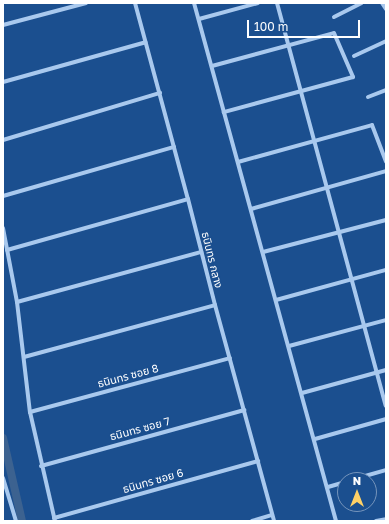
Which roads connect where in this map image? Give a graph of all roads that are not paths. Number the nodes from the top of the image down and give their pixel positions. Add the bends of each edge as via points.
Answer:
1 (86, 3) edge
2 (135, 3) edge
3 (194, 3) edge
4 (258, 3) edge
5 (276, 3) edge
6 (362, 3) edge
7 (382, 3) edge
8 (386, 9) edge
9 (334, 17) dead end
10 (199, 19) junction
11 (3, 25) edge
12 (386, 41) edge
13 (146, 42) junction
14 (288, 45) junction
15 (354, 56) dead end
16 (212, 66) junction
17 (3, 82) edge
18 (300, 91) junction
19 (386, 91) edge
20 (160, 93) junction
21 (368, 97) dead end
22 (224, 112) junction
23 (3, 140) edge
24 (314, 141) junction
25 (174, 147) junction
26 (386, 161) edge
27 (238, 162) junction
28 (386, 171) edge
29 (327, 188) junction
30 (3, 196) edge
31 (188, 199) junction
32 (251, 209) junction
33 (386, 220) edge
34 (3, 228) edge
35 (339, 232) junction
36 (6, 250) junction
37 (201, 252) junction
38 (263, 252) junction
39 (386, 270) edge
40 (352, 280) junction
41 (276, 300) junction
42 (17, 302) junction
43 (214, 306) junction
44 (386, 320) edge
45 (364, 326) junction
46 (289, 346) junction
47 (24, 357) junction
48 (230, 358) junction
49 (386, 370) edge
50 (377, 373) junction
51 (302, 393) junction
52 (386, 406) edge
53 (244, 410) junction
54 (30, 412) junction
55 (386, 419) edge
56 (315, 439) junction
57 (258, 461) junction
58 (41, 466) junction
59 (3, 478) edge
60 (337, 484) edge
61 (328, 486) junction
62 (272, 516) junction
63 (386, 519) edge
64 (54, 520) edge
65 (16, 521) edge
66 (252, 521) edge
67 (274, 521) edge
68 (336, 521) edge
69 (376, 521) edge

1 - 11 street
2 - 13 street, ธนินทร กลาง
3 - 10 street
4 - 10 street
5 - 14 street
6 - 9 street
7 - 8 street
10 - 16 street
12 - 15 street
13 - 17 street
13 - 20 street, ธนินทร กลาง
14 - 16 street
14 - 18 street
14 - 18 street via 334,33 352,77
16 - 22 street
18 - 22 street
18 - 24 street
19 - 21 street
20 - 23 street
20 - 25 street, ธนินทร กลาง
22 - 27 street
24 - 26 street via 372,125
24 - 27 street
24 - 29 street
25 - 30 street
25 - 31 street, ธนินทร กลาง
27 - 32 street
28 - 29 street
29 - 32 street
29 - 35 street
31 - 36 street
31 - 37 street, ธนินทร กลาง
32 - 38 street
33 - 35 street
34 - 36 street
35 - 38 street
35 - 40 street
36 - 42 street
37 - 42 street
37 - 43 street, ธนินทร กลาง
38 - 41 street
39 - 40 street
40 - 41 street
40 - 45 street
41 - 46 street
42 - 47 street
43 - 47 street
43 - 48 street, ธนินทร กลาง
44 - 45 street
45 - 46 street
45 - 50 street
46 - 51 street
47 - 54 street
48 - 53 street, ธนินทร กลาง
48 - 54 street, ธนินทร ซอย 8
49 - 50 street
50 - 51 street
50 - 52 street
51 - 56 street
53 - 57 street, ธนินทร กลาง
53 - 58 street, ธนินทร ซอย 7
54 - 58 street
55 - 56 street
56 - 61 street
57 - 62 street, ธนินทร กลาง
57 - 64 street, ธนินทร ซอย 6
58 - 64 street
59 - 65 street
60 - 61 street
61 - 68 street
62 - 66 street
62 - 67 street, ธนินทร กลาง
63 - 69 street

